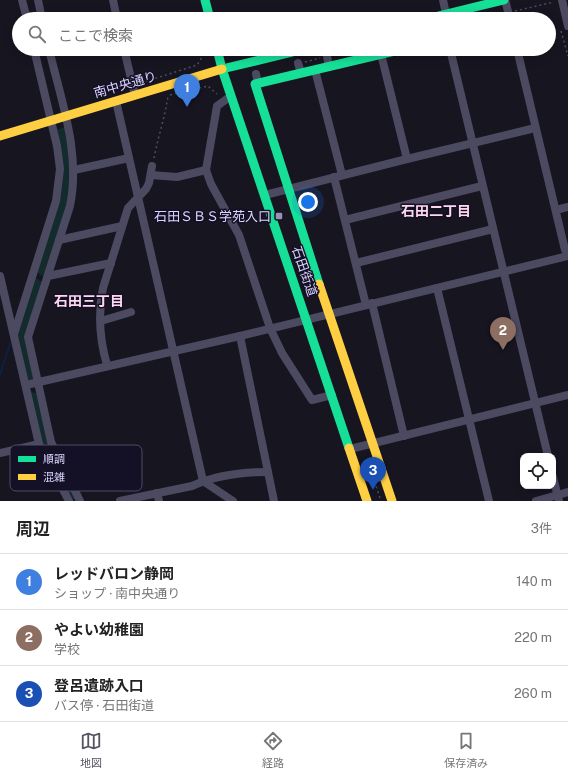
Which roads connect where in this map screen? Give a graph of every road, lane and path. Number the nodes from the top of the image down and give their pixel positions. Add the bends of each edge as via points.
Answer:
1 (22, 0) edge
2 (38, 0) edge
3 (113, 0) edge
4 (205, 0) edge
5 (443, 0) edge
6 (505, 0) edge
7 (562, 0) edge
8 (556, 9) dead end
9 (25, 12) edge
10 (41, 12) edge
11 (116, 12) edge
12 (208, 12) edge
13 (444, 12) edge
14 (459, 12) edge
15 (508, 12) edge
16 (522, 12) edge
17 (564, 27) edge
18 (36, 56) edge
19 (51, 56) edge
20 (126, 56) edge
21 (219, 56) edge
22 (277, 56) edge
23 (327, 56) dead end
24 (372, 56) edge
25 (381, 56) edge
26 (452, 56) edge
27 (519, 56) edge
28 (568, 56) edge
29 (298, 64) dead end
30 (329, 66) junction
31 (222, 70) junction
32 (315, 70) junction
33 (301, 73) junction
34 (256, 74) dead end
35 (258, 83) junction
36 (166, 86) junction
37 (135, 95) junction
38 (231, 96) junction
39 (116, 101) junction
40 (65, 116) junction
41 (51, 121) junction
42 (535, 128) junction
43 (0, 136) edge
44 (471, 143) junction
45 (130, 158) junction
46 (407, 159) junction
47 (152, 166) joint
48 (74, 170) junction
49 (206, 170) junction
50 (151, 175) junction
51 (338, 176) junction
52 (482, 186) junction
53 (288, 190) junction
54 (265, 195) junction
55 (139, 198) junction
56 (568, 207) edge
57 (556, 210) junction
58 (345, 220) junction
59 (122, 226) junction
60 (564, 228) edge
61 (493, 229) junction
62 (59, 240) junction
63 (568, 252) edge
64 (568, 256) edge
65 (111, 263) junction
66 (356, 263) junction
67 (503, 271) junction
68 (32, 274) junction
69 (0, 276) edge
70 (47, 278) junction
71 (436, 288) junction
72 (3, 298) edge
73 (369, 304) junction
74 (131, 312) dead end
75 (329, 314) junction
76 (307, 319) junction
77 (101, 321) junction
78 (270, 328) junction
79 (14, 334) junction
80 (240, 336) junction
81 (174, 350) junction
82 (107, 365) junction
83 (38, 382) junction
84 (26, 385) junction
85 (332, 395) junction
86 (568, 395) edge
87 (535, 403) junction
88 (469, 419) junction
89 (404, 436) junction
90 (372, 443) junction
91 (39, 444) joint
92 (35, 445) edge
93 (52, 445) edge
94 (350, 449) junction
95 (10, 451) edge
96 (0, 453) edge
97 (547, 453) edge
98 (268, 472) junction
99 (203, 481) junction
100 (64, 491) edge
101 (75, 491) edge
102 (568, 492) edge
103 (158, 497) edge
104 (558, 498) edge
105 (69, 501) edge
106 (80, 501) edge
107 (120, 501) edge
108 (233, 501) edge
109 (274, 501) edge
110 (367, 501) edge
111 (392, 501) edge
112 (489, 501) edge
113 (536, 501) edge

1 - 9 street
2 - 10 street
3 - 11 street
4 - 12 street
5 - 13 street
6 - 14 street
6 - 15 street
7 - 17 street
8 - 16 path via 554,2
17 - 28 path
18 - 41 street
19 - 40 street
20 - 37 street
21 - 31 street, 石田街道
22 - 31 street, 南中央通り
23 - 30 street
24 - 30 street
25 - 46 street
26 - 44 street
27 - 42 street
29 - 33 street
30 - 32 street
31 - 36 street, 南中央通り
31 - 38 street, 石田街道
32 - 33 street
32 - 51 street
33 - 35 street
34 - 35 street
35 - 53 street via 255,84
36 - 37 street, 南中央通り
36 - 47 path via 168,96 165,115 158,134
37 - 39 street, 南中央通り
38 - 49 street via 217,106
38 - 54 street, 石田街道
39 - 40 street, 南中央通り
39 - 45 street
40 - 41 street, 南中央通り
40 - 48 street via 73,149
41 - 43 street, 南中央通り
41 - 68 street via 59,158 59,185
42 - 44 street
42 - 57 street
44 - 46 street
44 - 52 street
45 - 48 street
45 - 55 street
46 - 51 street
47 - 50 street
48 - 62 street via 70,206
49 - 50 street via 177,177
49 - 78 street via 239,234
50 - 55 street via 146,189
51 - 53 street
51 - 58 street
52 - 58 street
52 - 61 street
53 - 54 street
53 - 75 street
54 - 76 street, 石田街道
55 - 59 street via 130,205
55 - 81 street
56 - 57 street
57 - 60 street
58 - 66 street
59 - 62 street
59 - 65 street
60 - 63 street via 565,250
61 - 66 street
61 - 67 street
62 - 70 street
64 - 67 street
65 - 70 street
65 - 77 street via 101,299
66 - 73 street
67 - 71 street
67 - 87 street
68 - 70 street
68 - 79 street
69 - 72 street
70 - 83 street via 28,337
71 - 73 street
71 - 88 street
72 - 79 street
73 - 75 street
73 - 89 street
74 - 77 street
75 - 76 street
75 - 90 street
76 - 78 street
76 - 85 street, 石田街道
77 - 82 street via 101,340
78 - 80 street
78 - 85 street via 282,353 312,400
79 - 84 street
80 - 81 street
80 - 98 street
81 - 82 street
81 - 99 street
82 - 83 street
83 - 84 street
83 - 93 street
84 - 91 street
85 - 94 street, 石田街道
86 - 87 street
87 - 88 street
87 - 97 street
88 - 89 street
88 - 112 street
89 - 90 street
90 - 94 street
90 - 111 street
91 - 92 street
94 - 110 street, 石田街道
95 - 96 street
98 - 99 street via 241,472
98 - 109 street
99 - 103 street
99 - 108 street
100 - 105 street
101 - 106 street
102 - 104 street
103 - 107 street
104 - 113 street

